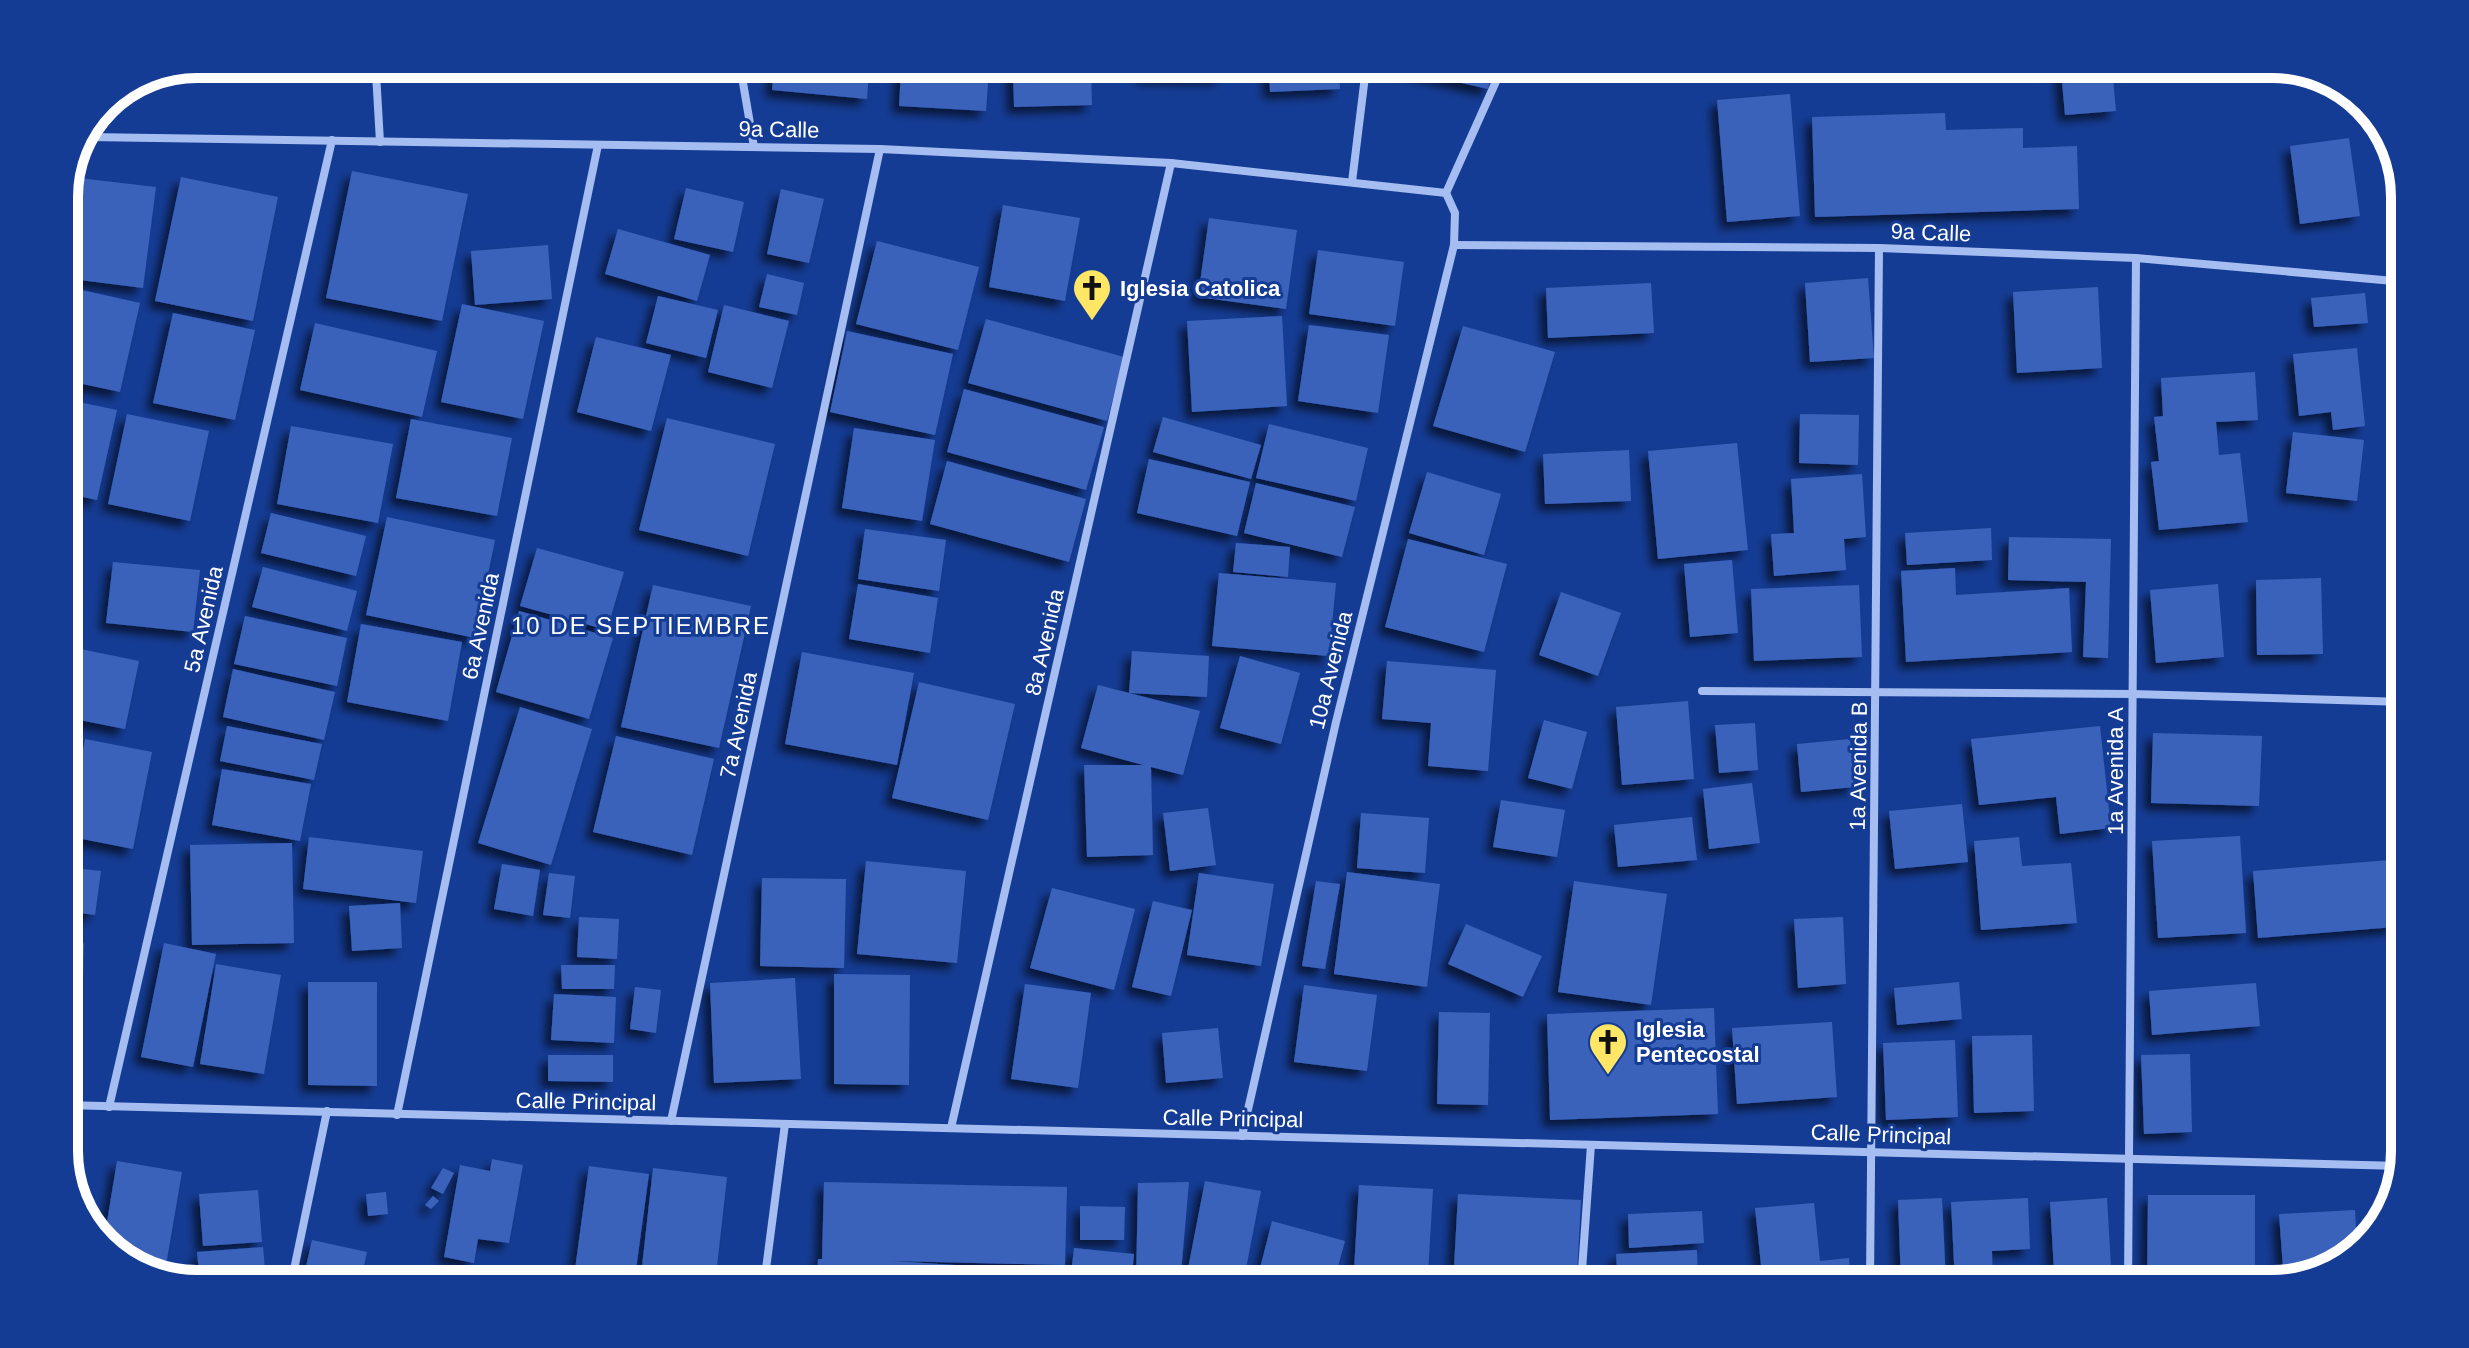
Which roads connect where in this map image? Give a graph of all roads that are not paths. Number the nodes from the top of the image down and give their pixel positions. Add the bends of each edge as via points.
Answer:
1 (376, 78) edge
2 (742, 78) edge
3 (1365, 78) edge
4 (1498, 78) edge
5 (95, 137) edge
6 (332, 140) junction
7 (380, 142) junction
8 (598, 145) junction
9 (754, 147) junction
10 (880, 149) junction
11 (1171, 163) junction
12 (1352, 182) junction
13 (1446, 193) junction
14 (1454, 245) junction
15 (1879, 248) junction
16 (2136, 258) junction
17 (2391, 281) edge
18 (1702, 691) dead end
19 (1877, 691) junction
20 (2133, 694) junction
21 (2391, 702) edge
22 (78, 1106) edge
23 (109, 1107) junction
24 (327, 1111) junction
25 (397, 1115) junction
26 (671, 1121) junction
27 (785, 1124) junction
28 (951, 1128) junction
29 (1242, 1136) junction
30 (1591, 1145) junction
31 (1871, 1152) junction
32 (2130, 1159) junction
33 (2390, 1166) edge
34 (294, 1270) edge
35 (766, 1270) edge
36 (1582, 1270) edge
37 (1870, 1270) edge
38 (2128, 1270) edge

1 - 7 street
2 - 9 street
3 - 12 street
4 - 13 street
5 - 6 street, 9a Calle
6 - 7 street, 9a Calle
6 - 23 street, 5a Avenida
7 - 8 street, 9a Calle
8 - 9 street, 9a Calle
8 - 25 street, 6a Avenida
9 - 10 street, 9a Calle
10 - 11 street, 9a Calle
10 - 26 street, 7a Avenida
11 - 12 street, 9a Calle
11 - 28 street, 8a Avenida
12 - 13 street, 9a Calle
13 - 14 street, 10a Avenida via 1455,213
14 - 15 street, 9a Calle
14 - 29 street, 10a Avenida via 1336,722
15 - 16 street, 9a Calle
15 - 19 street, 1a Avenida B
16 - 17 street, 9a Calle
16 - 20 street, 1a Avenida A
18 - 19 street
19 - 20 street
19 - 31 street, 1a Avenida B
20 - 21 street
20 - 32 street, 1a Avenida A
22 - 23 street, Calle Principal
23 - 24 street, Calle Principal
24 - 25 street, Calle Principal
24 - 34 street
25 - 26 street, Calle Principal
26 - 27 street, Calle Principal
27 - 28 street, Calle Principal
27 - 35 street
28 - 29 street, Calle Principal
29 - 30 street, Calle Principal
30 - 31 street, Calle Principal
30 - 36 street
31 - 32 street, Calle Principal
31 - 37 street, 1a Avenida B
32 - 33 street, Calle Principal
32 - 38 street, 1a Avenida A

